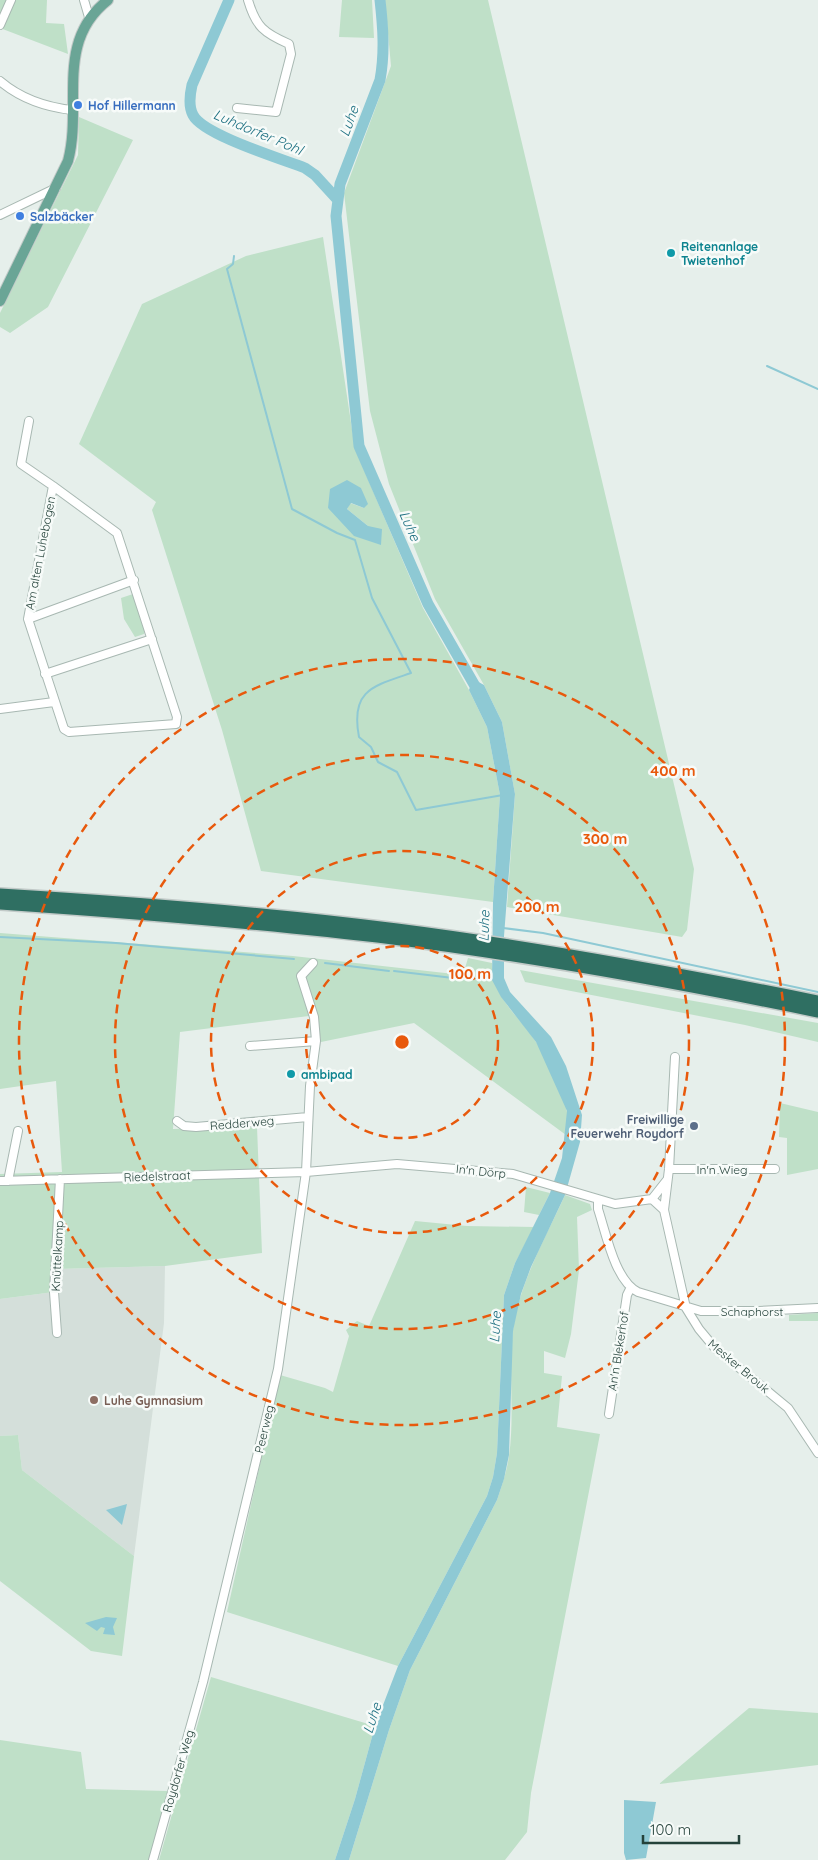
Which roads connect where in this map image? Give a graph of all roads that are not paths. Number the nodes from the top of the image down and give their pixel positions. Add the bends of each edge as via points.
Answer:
1 (12, 0) edge
2 (84, 0) edge
3 (108, 0) edge
4 (248, 0) edge
5 (89, 17) junction
6 (0, 25) edge
7 (0, 81) edge
8 (237, 108) dead end
9 (72, 110) junction
10 (56, 188) junction
11 (0, 215) edge
12 (0, 301) edge
13 (29, 420) dead end
14 (53, 486) junction
15 (134, 580) junction
16 (28, 619) junction
17 (152, 639) junction
18 (45, 674) junction
19 (54, 702) junction
20 (0, 709) edge
21 (0, 894) edge
22 (0, 904) edge
23 (462, 943) junction
24 (534, 954) junction
25 (313, 962) dead end
26 (818, 1001) edge
27 (818, 1012) edge
28 (316, 1041) junction
29 (250, 1046) dead end
30 (675, 1058) dead end
31 (308, 1117) junction
32 (177, 1121) dead end
33 (18, 1131) dead end
34 (669, 1169) junction
35 (775, 1169) dead end
36 (306, 1172) junction
37 (60, 1179) junction
38 (668, 1179) junction
39 (4, 1181) edge
40 (652, 1199) junction
41 (598, 1201) junction
42 (664, 1210) junction
43 (630, 1289) junction
44 (686, 1308) junction
45 (818, 1308) edge
46 (57, 1333) dead end
47 (609, 1414) dead end
48 (818, 1453) edge
49 (203, 1682) joint
50 (152, 1860) edge

1 - 6 street
2 - 5 street
3 - 5 main road
4 - 8 street via 254,19 271,36 289,44 291,54 276,112
5 - 9 main road via 75,55
7 - 9 street via 41,104
9 - 10 main road via 71,150
10 - 11 street
10 - 12 main road
13 - 14 street, Am alten Luhebogen via 22,464
14 - 15 street, Am alten Luhebogen via 117,533
14 - 16 street, Am alten Luhebogen
15 - 16 street, Am alten Luhebogen
15 - 17 street, Am alten Luhebogen
16 - 18 street, Am alten Luhebogen
17 - 18 street
17 - 19 street, Am alten Luhebogen via 178,717 176,724 69,732 64,729
18 - 19 street, Am alten Luhebogen
19 - 20 street
21 - 23 highway via 203,909
22 - 23 highway
23 - 24 highway
24 - 26 highway via 657,969
24 - 27 highway
25 - 28 street, Peerweg via 301,976 314,1017
28 - 29 street
28 - 31 street, Peerweg
30 - 34 street
31 - 32 street, Redderweg via 196,1127 184,1126
31 - 36 street, Peerweg
33 - 39 street, Riedelstraat
34 - 35 street, In'n Wieg
34 - 38 street
36 - 37 street, Riedelstraat
36 - 41 street, In'n Dörp via 397,1164 486,1170 541,1181
36 - 49 street, Peerweg via 278,1369
37 - 39 street, Riedelstraat
37 - 46 street, Knüttelkamp via 54,1292
38 - 40 street
38 - 42 street
40 - 41 street, In'n Dörp via 624,1204
40 - 42 street
41 - 43 street via 622,1279
42 - 44 street, Mesker Brouk
43 - 44 street
43 - 47 street, An'n Blekerhof
44 - 45 street, Schaphorst via 759,1312
44 - 48 street, Mesker Brouk via 714,1347 788,1408
49 - 50 street, Roydorfer Weg

